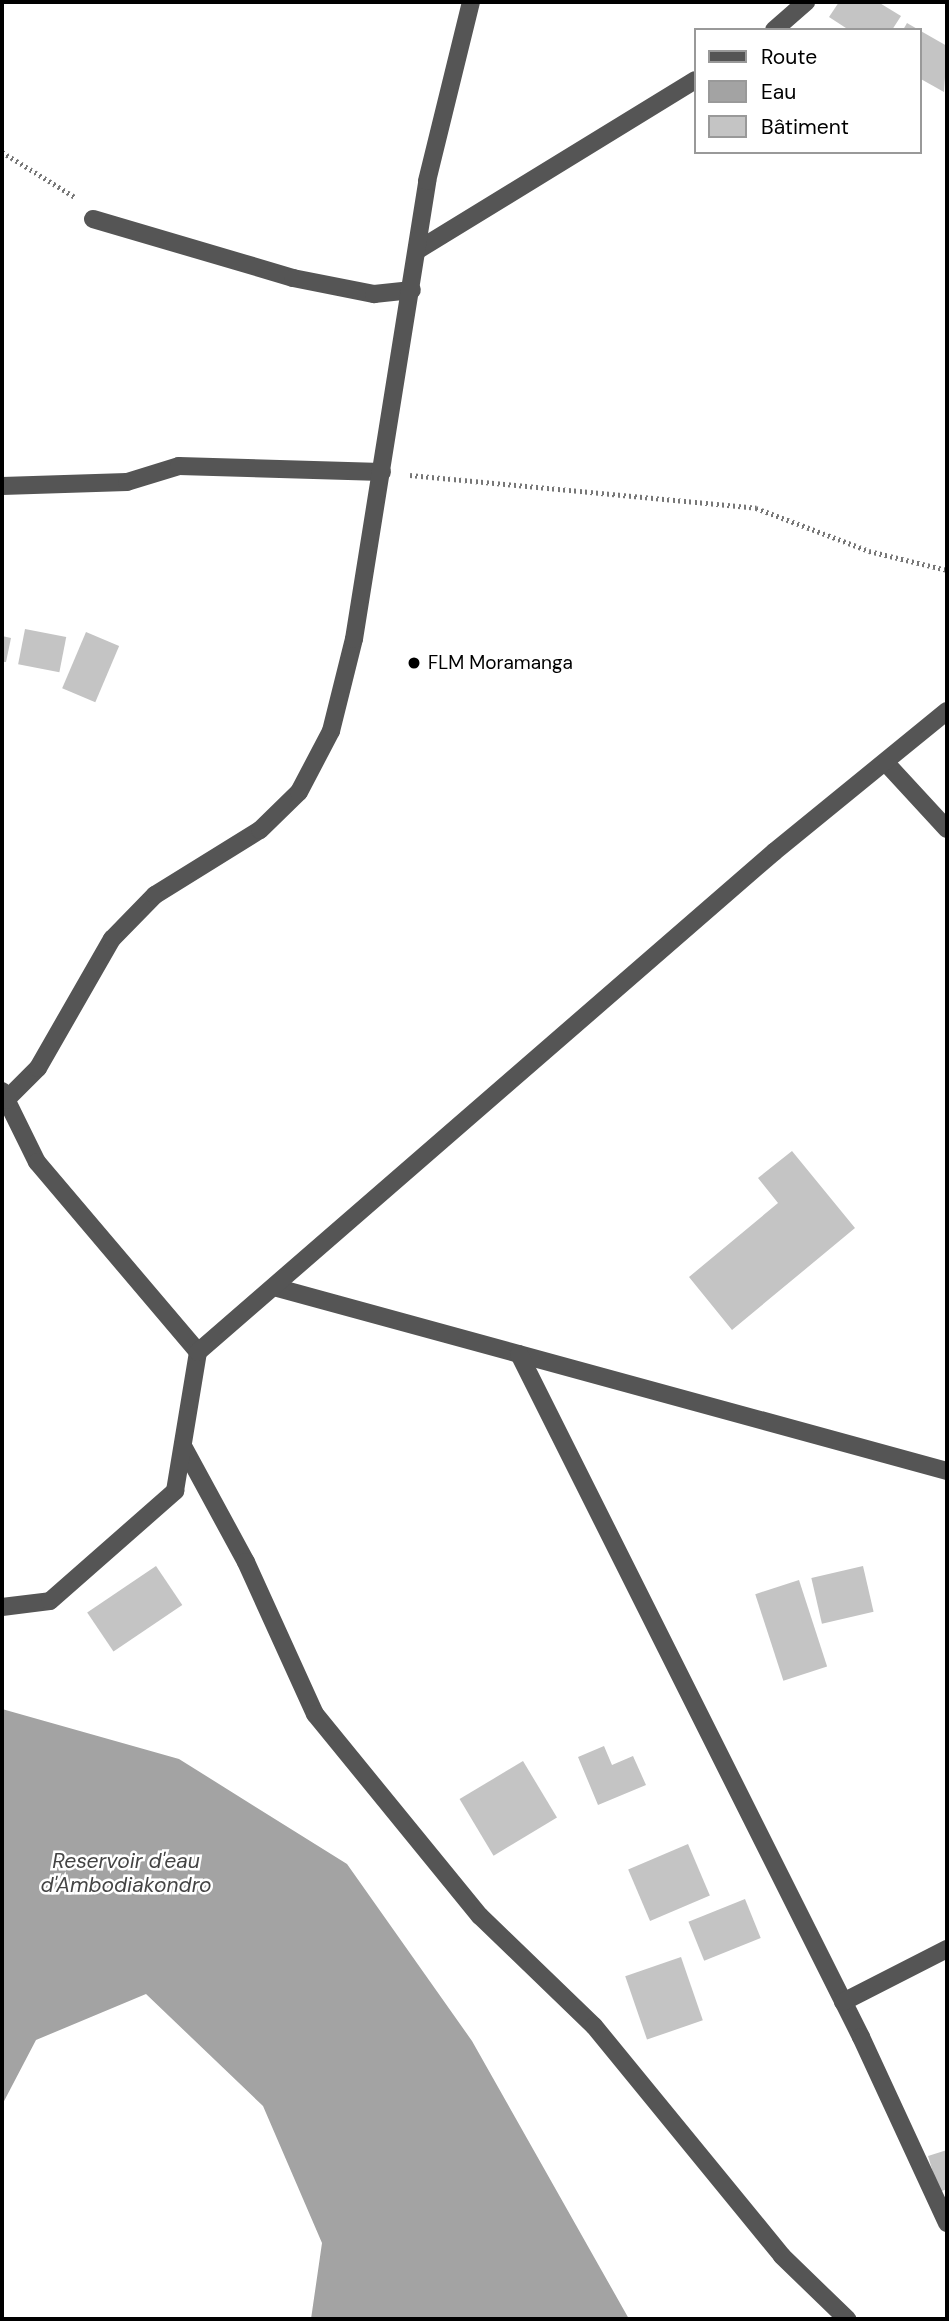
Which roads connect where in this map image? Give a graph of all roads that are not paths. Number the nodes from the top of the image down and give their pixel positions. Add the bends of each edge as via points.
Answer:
1 (471, 2) edge
2 (806, 2) edge
3 (776, 28) edge
4 (694, 81) edge
5 (93, 219) road end
6 (418, 250) junction
7 (412, 290) junction
8 (382, 472) junction
9 (2, 486) edge
10 (947, 711) edge
11 (886, 763) junction
12 (947, 829) edge
13 (4, 1096) edge
14 (274, 1287) junction
15 (198, 1352) junction
16 (519, 1354) junction
17 (183, 1446) junction
18 (947, 1471) edge
19 (2, 1607) edge
20 (947, 1950) edge
21 (843, 2002) junction
22 (947, 2223) edge
23 (847, 2319) edge

1 - 6 street via 427,181
2 - 3 street
4 - 6 street
5 - 7 street via 293,278 374,295
6 - 7 street
7 - 8 street
8 - 9 street via 179,466 127,482
8 - 13 street via 354,639 331,730 299,792 260,830 155,895 112,939 38,1068
10 - 11 street
11 - 12 street
11 - 14 street via 763,861
13 - 15 street via 37,1162
14 - 15 street
14 - 16 street
15 - 17 street
16 - 18 street
16 - 21 street
17 - 19 street via 175,1491 165,1500 50,1601
17 - 23 street via 246,1562 315,1714 480,1916 594,2026 782,2256
20 - 21 street
21 - 22 street

